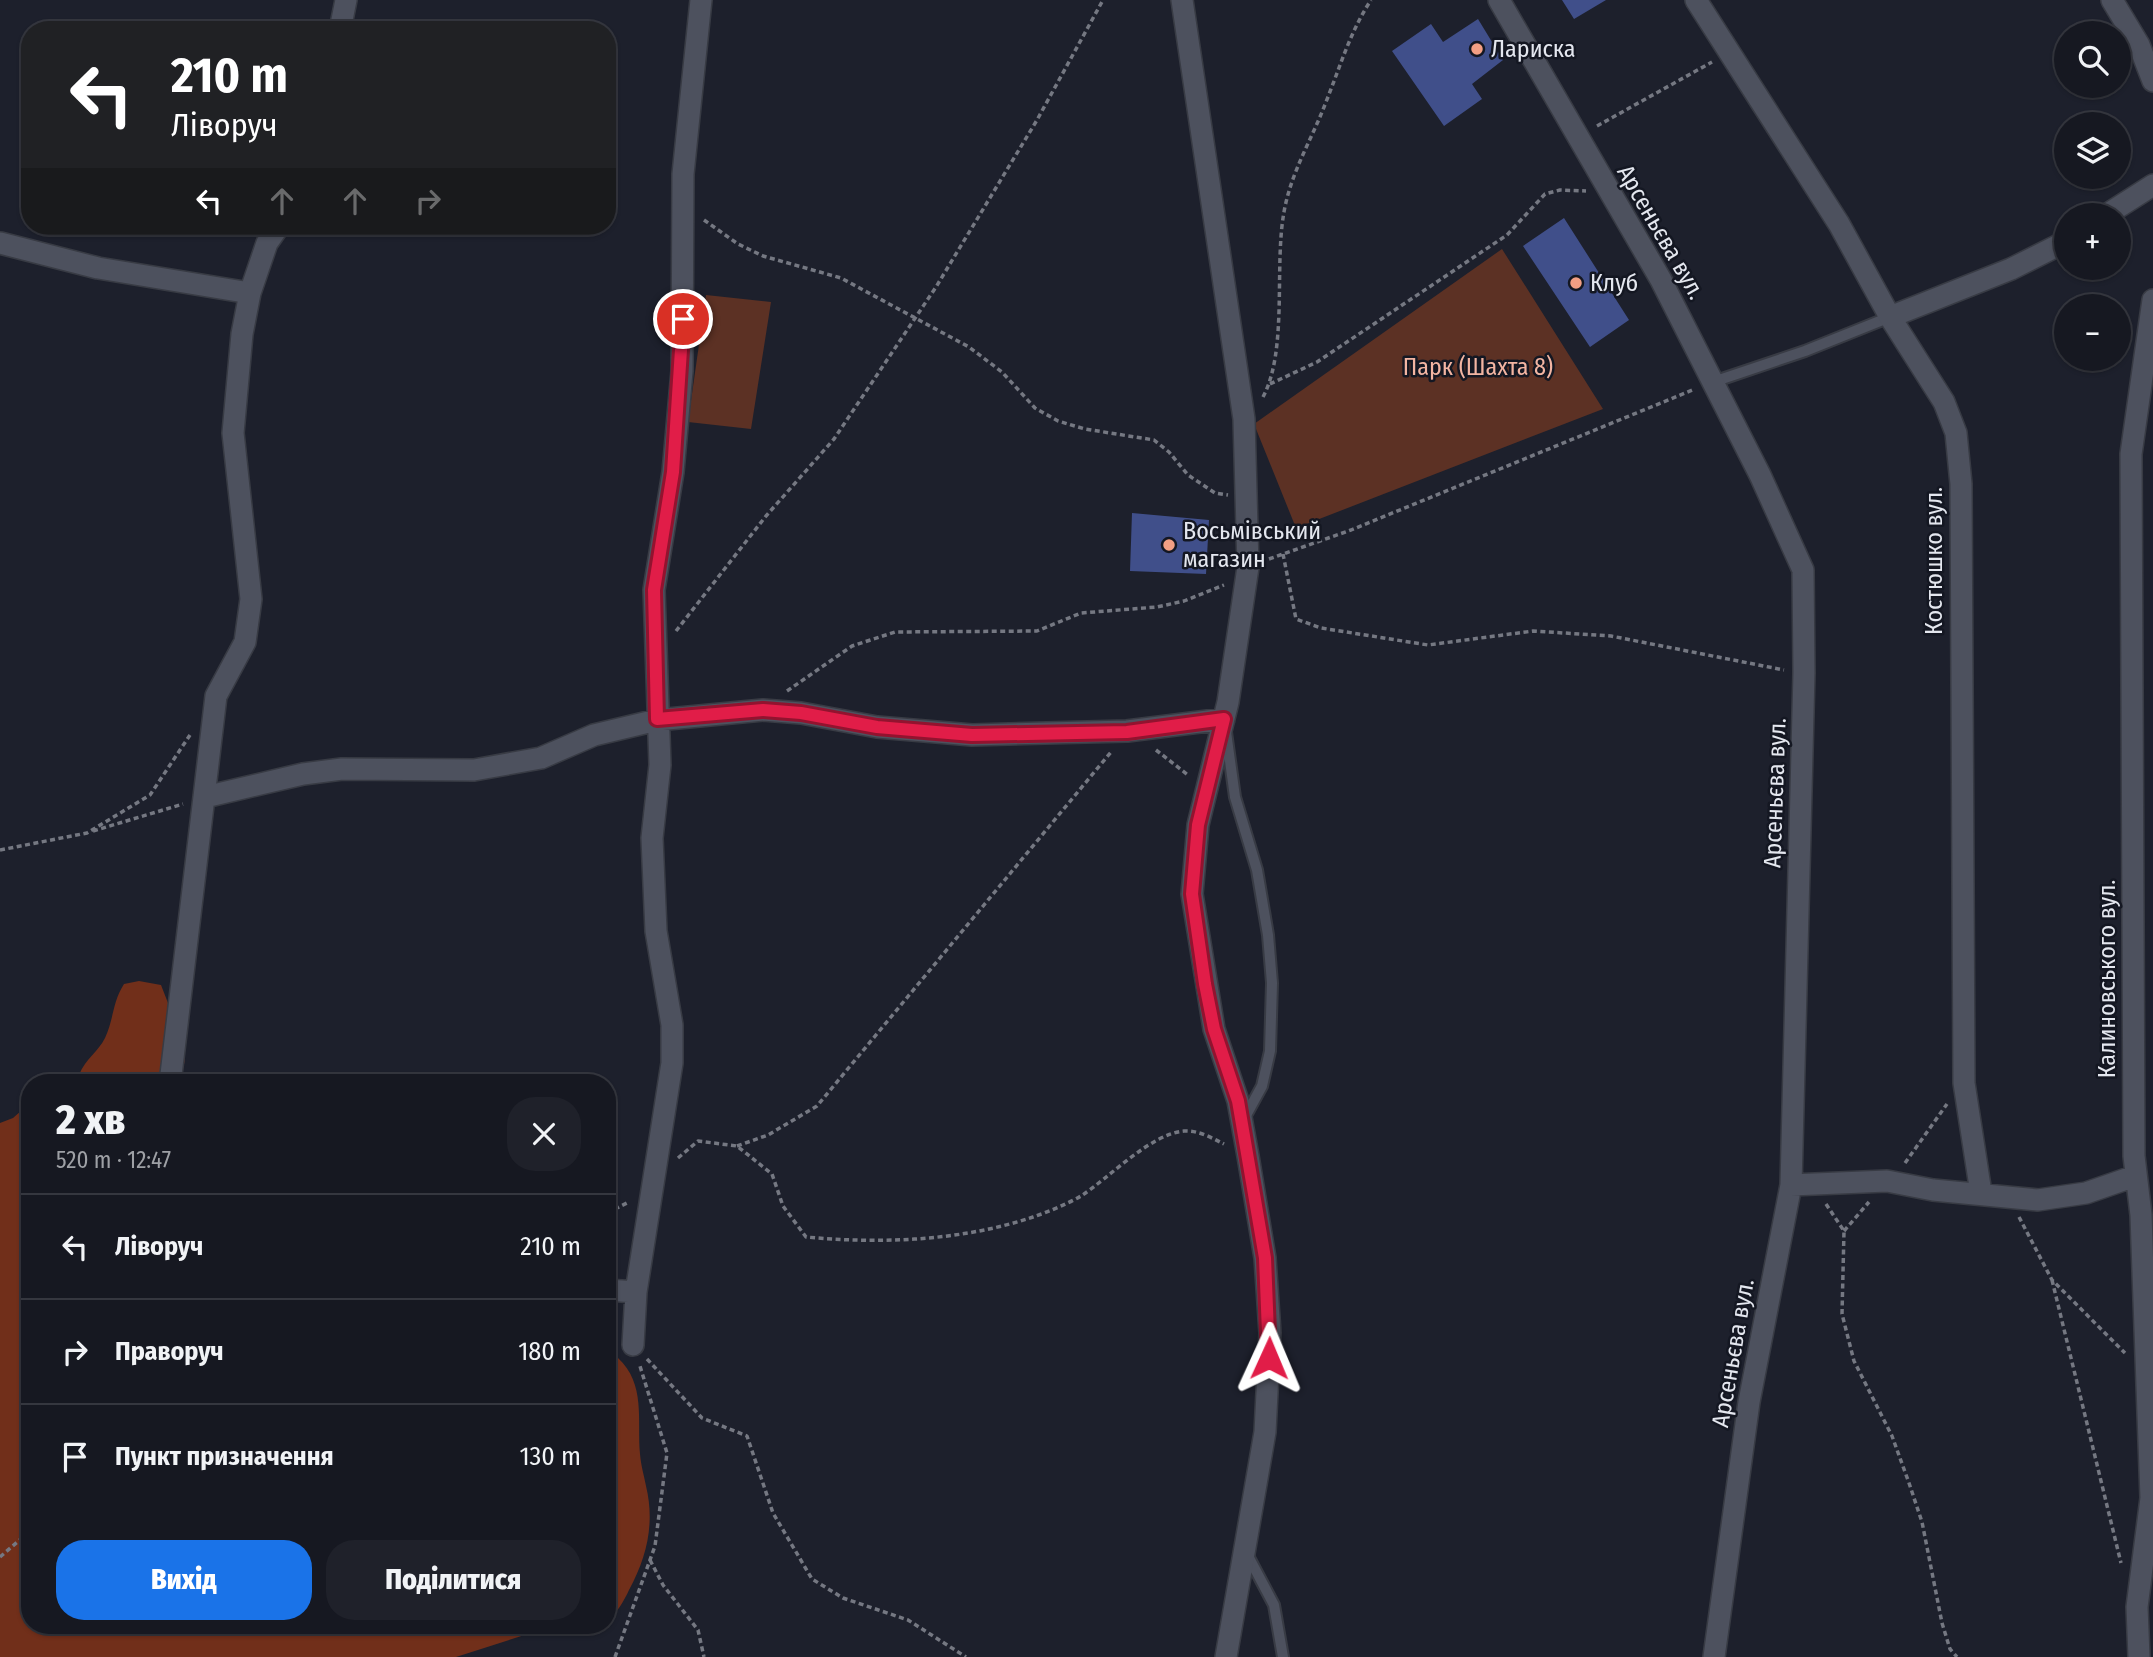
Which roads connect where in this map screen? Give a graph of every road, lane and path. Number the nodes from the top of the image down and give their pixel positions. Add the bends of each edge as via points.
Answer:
1 (346, 0) edge
2 (701, 0) edge
3 (1103, 0) edge
4 (1182, 0) edge
5 (1371, 0) edge
6 (1499, 0) edge
7 (1696, 0) edge
8 (2112, 0) edge
9 (342, 21) edge
10 (1728, 53) junction
11 (2153, 80) edge
12 (1577, 137) junction
13 (2153, 185) edge
14 (1609, 192) junction
15 (683, 203) junction
16 (2125, 203) edge
17 (273, 235) edge
18 (0, 243) edge
19 (2054, 248) edge
20 (250, 293) junction
21 (2153, 300) edge
22 (915, 317) junction
23 (1890, 317) junction
24 (1713, 382) junction
25 (1270, 384) junction
26 (1244, 419) junction
27 (1247, 499) junction
28 (1283, 554) junction
29 (1247, 571) junction
30 (656, 657) junction
31 (1804, 674) junction
32 (763, 710) junction
33 (657, 719) junction
34 (1224, 719) junction
35 (194, 729) dead end
36 (1127, 732) junction
37 (1205, 796) junction
38 (205, 797) junction
39 (87, 833) junction
40 (0, 850) edge
41 (171, 1074) edge
42 (1964, 1083) junction
43 (1242, 1123) junction
44 (737, 1146) junction
45 (1248, 1156) junction
46 (2140, 1160) edge
47 (1887, 1181) junction
48 (1801, 1183) junction
49 (652, 1187) junction
50 (1981, 1193) junction
51 (2008, 1197) junction
52 (616, 1208) edge
53 (1844, 1231) junction
54 (2052, 1280) junction
55 (616, 1291) edge
56 (636, 1292) junction
57 (633, 1345) junction
58 (2147, 1376) junction
59 (2152, 1498) edge
60 (21, 1538) edge
61 (1245, 1550) junction
62 (0, 1556) edge
63 (650, 1560) junction
64 (2124, 1570) dead end
65 (615, 1657) edge
66 (704, 1657) edge
67 (967, 1657) edge
68 (1226, 1657) edge
69 (1283, 1657) edge
70 (1714, 1657) edge
71 (1957, 1657) edge
72 (2139, 1657) edge

1 - 9 street
2 - 15 street
3 - 22 path via 1037,120
4 - 26 street
5 - 25 path via 1354,25 1293,174 1278,257 1279,311
6 - 12 street, Арсеньєва вул.
7 - 10 street, Костюшко вул.
8 - 11 street via 2139,45
10 - 12 path
10 - 23 street, Костюшко вул. via 1839,224
12 - 14 street, Арсеньєва вул.
13 - 16 street
14 - 24 street, Арсеньєва вул.
14 - 25 path via 1560,190 1545,194 1507,235 1317,362
15 - 22 path via 738,244 763,256 841,278
15 - 30 street via 682,371 673,472 654,590
17 - 20 street
18 - 20 street via 98,268
19 - 23 street
20 - 38 street via 233,433 251,598 245,642 216,696
21 - 46 street, Калиновського вул. via 2131,454
22 - 27 path via 969,347 1002,372 1035,408 1058,421 1154,440 1188,475 1215,493
22 - 30 path via 834,439 766,516
23 - 24 lane
23 - 42 street, Костюшко вул. via 1944,402 1956,433 1961,484
24 - 28 path
24 - 31 street, Арсеньєва вул. via 1803,570
25 - 26 path
26 - 27 street
27 - 29 street
28 - 29 path
28 - 31 path via 1296,619 1321,628 1428,645 1533,631 1611,636
29 - 32 path via 1184,601 1081,613 1037,631 895,632 852,646
29 - 34 street
30 - 33 street
31 - 48 street, Арсеньєва вул.
32 - 33 street
32 - 36 street via 972,735
33 - 38 street via 594,735 541,758 474,770 342,769
33 - 49 street via 660,765 652,838 656,932 672,1025 672,1063
34 - 36 street
34 - 37 street
34 - 43 lane via 1235,797 1257,870 1272,983 1270,1051 1262,1086
35 - 39 path via 150,795
36 - 37 path via 1185,772
36 - 44 path via 817,1106 768,1135
37 - 43 street via 1192,894 1214,1029
38 - 39 path
38 - 41 street
39 - 40 path
42 - 47 path via 1931,1124 1915,1153
42 - 50 street, Костюшко вул.
43 - 45 street
44 - 45 path via 772,1174 783,1206 806,1237 841,1240 929,1238 1034,1217 1081,1196 1122,1163 1183,1131 1206,1135
44 - 49 path via 698,1141
45 - 61 street via 1265,1258 1270,1333 1265,1432
46 - 51 street via 2086,1193 2038,1200
46 - 58 street, Калиновського вул.
47 - 48 street
47 - 50 street
47 - 53 path
48 - 53 path
48 - 70 street, Арсеньєва вул. via 1749,1402
49 - 52 path
49 - 56 street
50 - 51 street
51 - 54 path
53 - 71 path via 1842,1314 1854,1361 1892,1436 1909,1483 1946,1636
54 - 58 path
54 - 64 path
55 - 56 street
56 - 57 street
57 - 63 path via 667,1453
57 - 67 path via 702,1418 747,1436 773,1513 813,1579 844,1598 908,1620
58 - 59 street, Калиновського вул.
59 - 72 street, Калиновського вул. via 2137,1607
60 - 62 path
61 - 68 street
61 - 69 lane via 1274,1605
63 - 65 path
63 - 66 path via 698,1630

